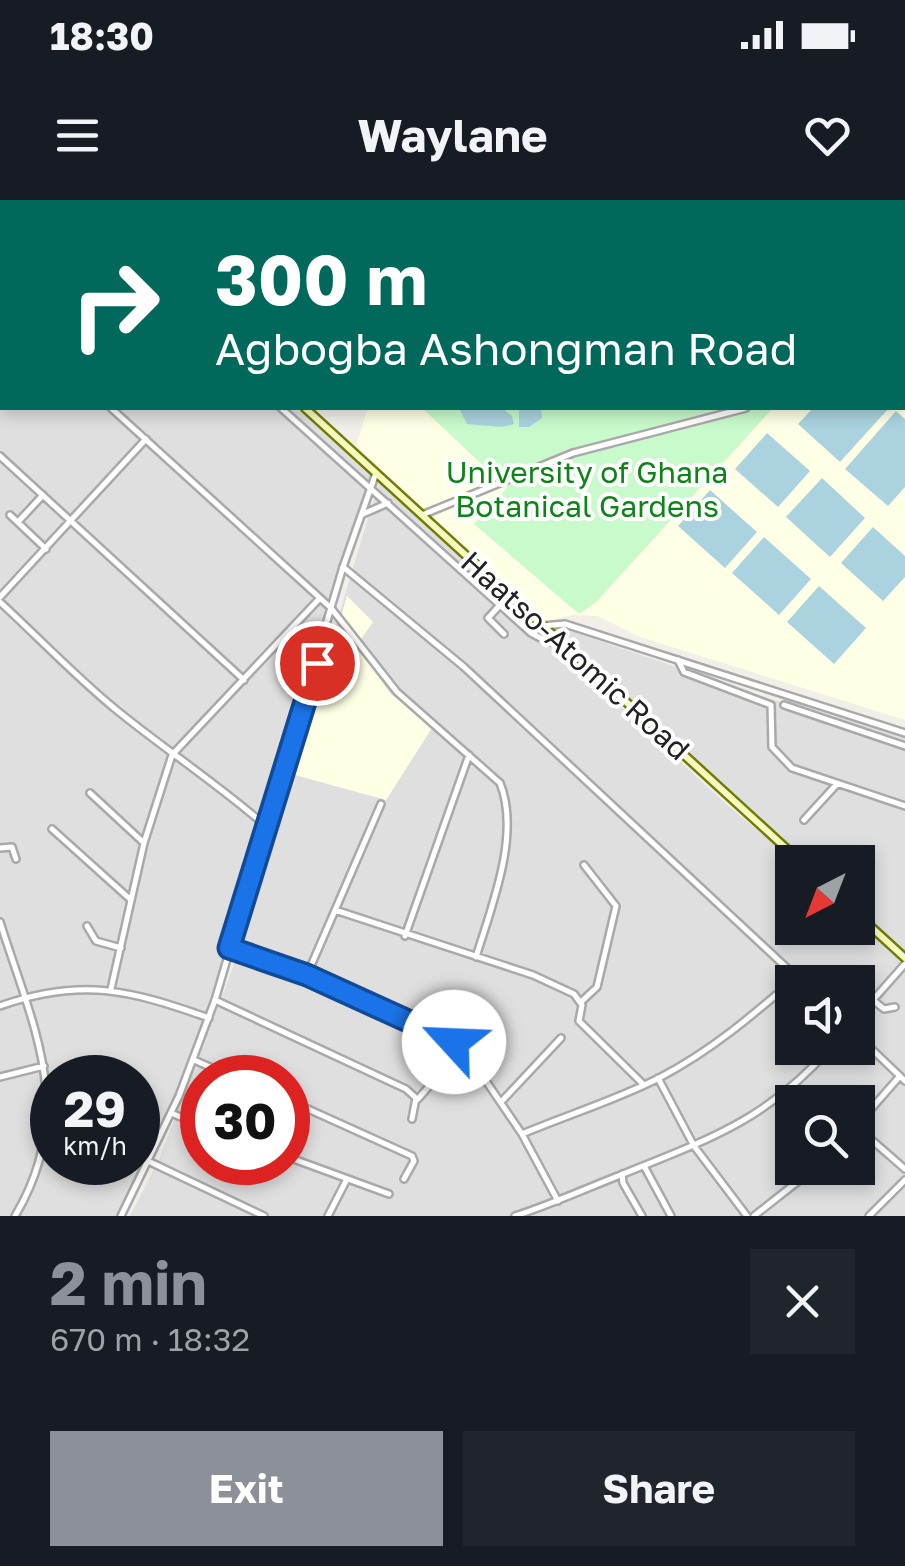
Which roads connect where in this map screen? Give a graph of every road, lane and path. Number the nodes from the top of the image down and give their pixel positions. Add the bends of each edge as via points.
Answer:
1 (114, 410) edge
2 (283, 410) edge
3 (307, 410) edge
4 (738, 410) edge
5 (146, 439) junction
6 (0, 456) edge
7 (376, 472) junction
8 (371, 488) junction
9 (43, 494) junction
10 (388, 503) junction
11 (422, 515) junction
12 (10, 516) dead end
13 (361, 516) junction
14 (72, 520) junction
15 (18, 522) junction
16 (46, 548) junction
17 (344, 567) junction
18 (320, 598) junction
19 (0, 599) edge
20 (500, 605) junction
21 (331, 608) junction
22 (542, 626) junction
23 (504, 634) dead end
24 (559, 642) junction
25 (678, 660) junction
26 (244, 680) junction
27 (784, 705) dead end
28 (905, 733) edge
29 (905, 746) edge
30 (172, 755) junction
31 (469, 755) junction
32 (837, 784) junction
33 (90, 793) dead end
34 (381, 804) dead end
35 (905, 806) edge
36 (804, 820) dead end
37 (267, 827) junction
38 (52, 829) dead end
39 (144, 843) junction
40 (782, 845) edge
41 (0, 848) edge
42 (16, 859) dead end
43 (584, 865) dead end
44 (131, 900) junction
45 (335, 910) junction
46 (0, 922) edge
47 (87, 926) dead end
48 (875, 931) edge
49 (406, 936) junction
50 (121, 948) junction
51 (229, 948) junction
52 (476, 957) junction
53 (905, 961) edge
54 (783, 965) edge
55 (307, 975) junction
56 (112, 989) junction
57 (24, 998) junction
58 (875, 998) edge
59 (775, 999) edge
60 (215, 1000) junction
61 (582, 1001) junction
62 (875, 1002) edge
63 (0, 1006) edge
64 (895, 1007) dead end
65 (209, 1018) junction
66 (561, 1038) dead end
67 (451, 1041) junction
68 (875, 1053) edge
69 (41, 1055) edge
70 (196, 1055) edge
71 (815, 1065) edge
72 (30, 1069) edge
73 (0, 1076) edge
74 (658, 1078) junction
75 (902, 1079) edge
76 (644, 1085) junction
77 (180, 1092) edge
78 (416, 1101) junction
79 (501, 1102) junction
80 (875, 1108) edge
81 (310, 1110) edge
82 (171, 1113) junction
83 (180, 1117) edge
84 (412, 1119) dead end
85 (522, 1134) junction
86 (160, 1136) edge
87 (875, 1142) edge
88 (694, 1146) junction
89 (310, 1165) edge
90 (644, 1165) junction
91 (160, 1167) edge
92 (905, 1169) edge
93 (622, 1174) junction
94 (348, 1179) junction
95 (404, 1179) dead end
96 (905, 1180) edge
97 (32, 1185) edge
98 (136, 1185) edge
99 (793, 1185) edge
100 (389, 1194) dead end
101 (558, 1200) junction
102 (249, 1213) edge
103 (15, 1216) edge
104 (121, 1216) edge
105 (264, 1216) edge
106 (328, 1216) edge
107 (515, 1216) edge
108 (642, 1216) edge
109 (671, 1216) edge
110 (750, 1216) edge
111 (869, 1216) edge

1 - 5 street
2 - 8 street
3 - 7 main road, Haatso-Atomic Road
4 - 11 street via 573,453
5 - 14 street
5 - 18 street
6 - 9 street
7 - 8 street
7 - 11 main road, Haatso-Atomic Road
8 - 10 street
8 - 13 street
9 - 14 street
9 - 15 street
10 - 13 street
10 - 20 street
11 - 22 main road, Haatso-Atomic Road
12 - 15 street
13 - 17 street
14 - 16 street
14 - 26 street
15 - 16 street
16 - 19 street
17 - 21 street
17 - 54 street via 464,667
18 - 21 street
18 - 26 street
19 - 30 street
20 - 23 street via 488,618
20 - 24 street via 538,638
21 - 31 street via 397,692
21 - 37 street
22 - 24 main road, Haatso-Atomic Road
22 - 25 street via 566,624
24 - 40 main road, Haatso-Atomic Road
25 - 28 street
25 - 32 street via 684,672 768,702 778,758
26 - 30 street
27 - 29 street
30 - 37 street
30 - 39 street
31 - 49 street
31 - 52 street via 500,783 505,802 500,879
32 - 35 street
32 - 36 street
33 - 39 street
34 - 45 street
37 - 51 street
38 - 44 street
39 - 44 street
41 - 42 street via 12,847
43 - 61 street via 616,906 596,987
44 - 50 street
45 - 49 street
45 - 55 street
46 - 57 street
47 - 50 street via 96,941
48 - 53 main road
49 - 52 street
50 - 56 street
51 - 55 street
51 - 60 street
52 - 61 street via 533,974
53 - 58 street
55 - 67 street
56 - 57 street
56 - 65 street
57 - 63 street
57 - 69 street
59 - 74 street
60 - 65 street
60 - 78 street via 406,1089
61 - 76 street via 578,1021
62 - 64 street
65 - 70 street
66 - 79 street
67 - 78 street
67 - 79 street
68 - 75 street
71 - 88 street via 782,1097
72 - 73 street
74 - 76 street
74 - 88 street
75 - 80 street
76 - 85 street
77 - 82 street
78 - 84 street
79 - 85 street
81 - 95 street via 412,1156
82 - 83 street
82 - 86 street
85 - 101 street
87 - 92 street
88 - 90 street
88 - 110 street
89 - 94 street
90 - 93 street
90 - 109 street
91 - 102 street
93 - 101 street
93 - 108 street
94 - 100 street
94 - 106 street
96 - 111 street
97 - 103 street
98 - 104 street
99 - 110 street
101 - 107 street
102 - 105 street

